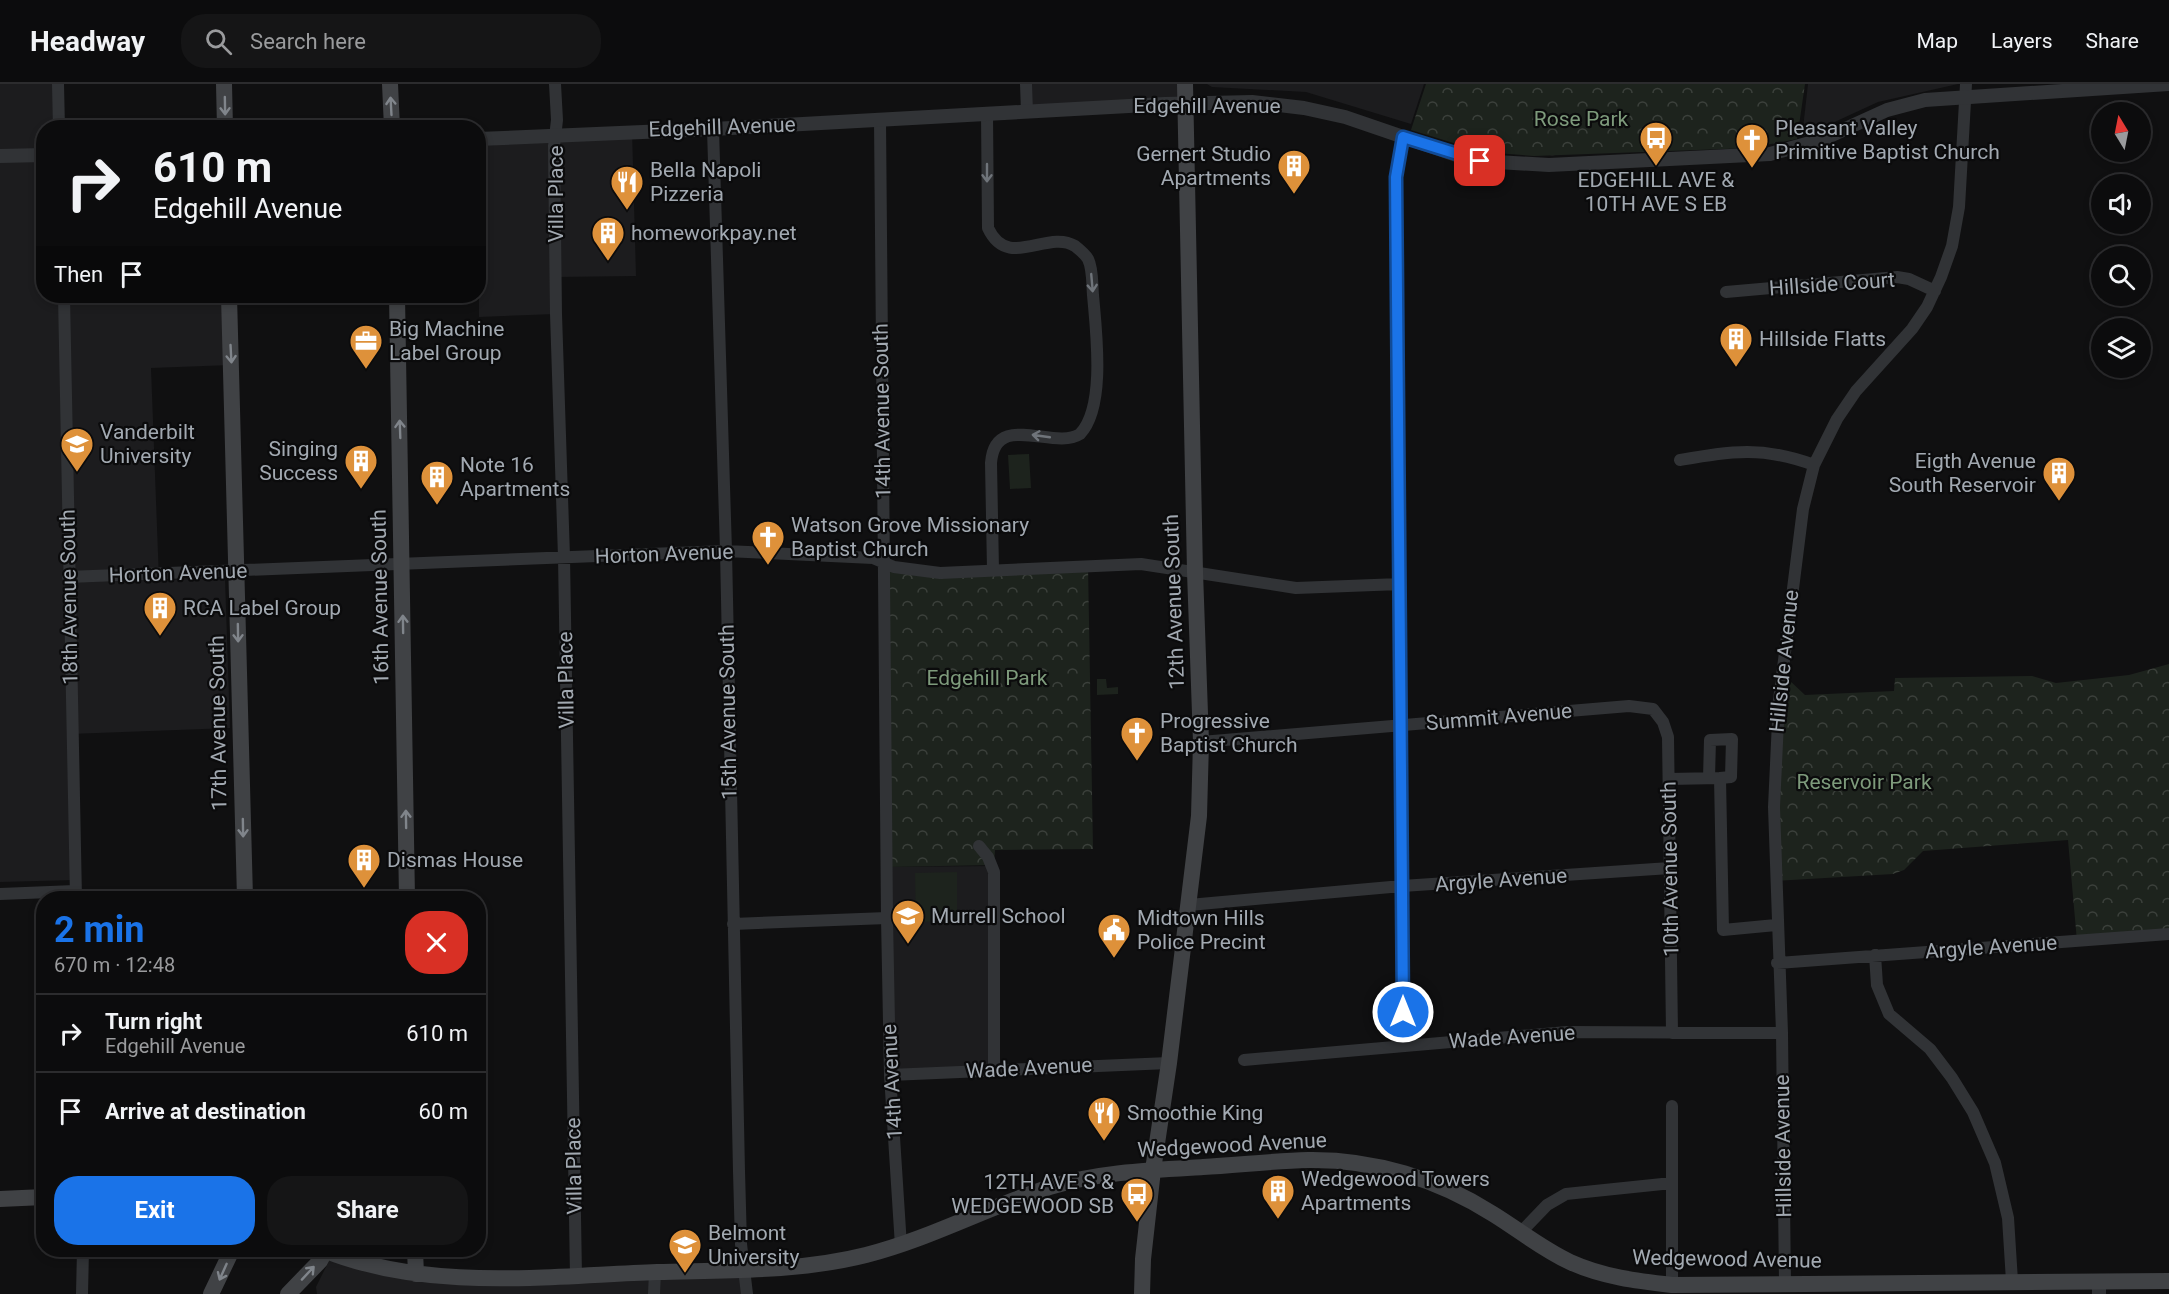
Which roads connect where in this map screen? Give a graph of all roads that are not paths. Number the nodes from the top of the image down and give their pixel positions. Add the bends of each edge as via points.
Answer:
1 (58, 84) edge
2 (224, 84) edge
3 (390, 84) edge
4 (555, 84) edge
5 (1026, 84) edge
6 (1185, 84) edge
7 (2169, 84) edge
8 (1966, 89) edge
9 (1184, 104) junction
10 (1028, 112) junction
11 (987, 114) junction
12 (59, 120) edge
13 (225, 120) edge
14 (392, 120) edge
15 (880, 120) junction
16 (713, 129) junction
17 (555, 135) junction
18 (1403, 137) junction
19 (486, 138) edge
20 (36, 155) edge
21 (0, 156) edge
22 (1935, 291) junction
23 (1726, 292) dead end
24 (64, 303) edge
25 (229, 303) edge
26 (397, 303) edge
27 (1680, 460) dead end
28 (1814, 465) junction
29 (726, 551) junction
30 (564, 558) junction
31 (884, 562) junction
32 (403, 565) junction
33 (993, 570) junction
34 (237, 571) junction
35 (1195, 572) junction
36 (68, 577) junction
37 (1400, 584) junction
38 (1653, 710) joint
39 (1399, 727) junction
40 (1202, 742) junction
41 (1669, 779) junction
42 (979, 846) dead end
43 (1670, 868) junction
44 (1402, 886) junction
45 (76, 891) edge
46 (245, 891) edge
47 (407, 891) edge
48 (0, 894) edge
49 (36, 894) edge
50 (1190, 905) junction
51 (887, 918) junction
52 (732, 924) junction
53 (1776, 925) junction
54 (2169, 934) edge
55 (1875, 955) junction
56 (1777, 963) junction
57 (1672, 1033) junction
58 (1782, 1033) junction
59 (1403, 1045) junction
60 (1244, 1060) dead end
61 (1169, 1063) junction
62 (994, 1070) junction
63 (890, 1075) junction
64 (1672, 1106) dead end
65 (1153, 1170) junction
66 (1672, 1183) junction
67 (36, 1197) edge
68 (0, 1199) edge
69 (1521, 1232) junction
70 (901, 1246) junction
71 (83, 1257) edge
72 (228, 1257) edge
73 (322, 1257) edge
74 (346, 1257) edge
75 (415, 1257) edge
76 (743, 1269) junction
77 (654, 1272) junction
78 (416, 1274) junction
79 (576, 1276) junction
80 (2012, 1281) junction
81 (2169, 1281) edge
82 (1785, 1283) junction
83 (2099, 1288) edge
84 (1672, 1290) edge
85 (82, 1294) edge
86 (211, 1294) edge
87 (288, 1294) edge
88 (654, 1294) edge
89 (747, 1294) edge
90 (1142, 1294) edge

1 - 12 street
2 -> 13 main road
14 -> 3 main road
4 - 17 street, Villa Place
5 - 10 street
6 - 9 main road, 12th Avenue South
7 - 8 street, Edgehill Avenue
8 - 18 street, Edgehill Avenue via 1908,103 1821,140 1752,157 1501,164 1459,156
8 - 22 street, Hillside Avenue via 1958,213 1952,246
9 - 10 street, Edgehill Avenue
9 - 18 street, Edgehill Avenue via 1252,102 1304,108
9 - 35 main road, 12th Avenue South
10 - 11 street, Edgehill Avenue
11 - 15 street, Edgehill Avenue
11 -> 33 street via 988,228 993,237 1008,247 1063,242 1086,256 1097,355 1092,412 1080,434 1065,439 1017,434 1004,439 994,450
15 - 16 street, Edgehill Avenue
15 - 31 street, 14th Avenue South
16 - 17 street, Edgehill Avenue
16 - 29 street, 15th Avenue South
17 - 19 street, Edgehill Avenue
17 - 30 street, Villa Place
18 - 37 street via 1396,177
20 - 21 street
22 - 23 street, Hillside Court via 1897,277
22 - 28 street, Hillside Avenue via 1904,339 1847,403
24 - 36 street, 18th Avenue South
25 -> 34 main road, 17th Avenue South
32 -> 26 main road, 16th Avenue South
27 - 28 street via 1745,450
28 - 53 street, Hillside Avenue via 1803,509 1779,700 1774,807
29 - 30 street, Horton Avenue
29 - 31 street, Horton Avenue via 873,558
29 - 52 street, 15th Avenue South
30 - 32 street, Horton Avenue
30 - 79 street, Villa Place
31 - 33 street, Horton Avenue via 940,573
31 - 51 street, 14th Avenue South
32 - 34 street, Horton Avenue
47 -> 32 main road, 16th Avenue South
33 - 35 street, Horton Avenue via 1141,564
34 - 36 street, Horton Avenue
34 -> 46 main road, 17th Avenue South
35 - 37 street, Horton Avenue via 1296,588
35 - 40 main road, 12th Avenue South
36 - 45 street, 18th Avenue South
37 - 39 street
38 - 39 street, Summit Avenue via 1635,705
38 - 41 street, 10th Avenue South via 1666,729
39 - 40 street, Summit Avenue
39 - 44 street
40 - 50 main road, 12th Avenue South
41 - 43 street, 10th Avenue South
41 - 53 street via 1715,778 1723,930
42 - 62 street via 994,872
43 - 44 street, Argyle Avenue
43 - 57 street, 10th Avenue South
44 - 50 street, Argyle Avenue
44 - 59 street
48 - 49 street
50 - 61 main road, 12th Avenue South
51 - 52 street
51 - 63 street, 14th Avenue
52 - 76 street, 15th Avenue South
53 - 56 street, Hillside Avenue
54 - 55 street, Argyle Avenue
55 - 56 street, Argyle Avenue
55 - 80 street via 1877,985 1889,1014 1930,1049 1952,1078 1995,1163 2008,1218
56 - 58 street, Hillside Avenue
57 - 58 street, Wade Avenue
57 - 59 street, Wade Avenue via 1567,1032
58 - 82 street, Hillside Avenue
59 - 60 street, Wade Avenue
61 - 62 street, Wade Avenue
61 - 65 main road, 12th Avenue South
62 - 63 street, Wade Avenue
63 - 70 street, 14th Avenue
64 - 66 street
65 - 69 main road, Wedgewood Avenue via 1310,1160 1369,1166 1417,1175 1455,1191
65 - 70 main road, Wedgewood Avenue via 1051,1187
65 - 90 main road, 12th Avenue South
66 - 69 street via 1566,1194 1547,1204
66 - 84 street
67 - 68 main road
69 - 84 main road, Wedgewood Avenue via 1574,1264 1622,1280
70 - 76 main road, Wedgewood Avenue via 822,1263
71 - 85 street
72 -> 86 main road
87 -> 73 main road
74 - 78 main road, Wedgewood Avenue
75 - 78 main road
76 - 77 main road, Wedgewood Avenue
76 - 89 street, 15th Avenue South
77 - 79 main road, Wedgewood Avenue
77 - 88 street
78 - 79 main road, Wedgewood Avenue
80 - 82 main road, Wedgewood Avenue
80 - 83 main road, Wedgewood Avenue
81 - 83 main road, Wedgewood Avenue
82 - 84 main road, Wedgewood Avenue

